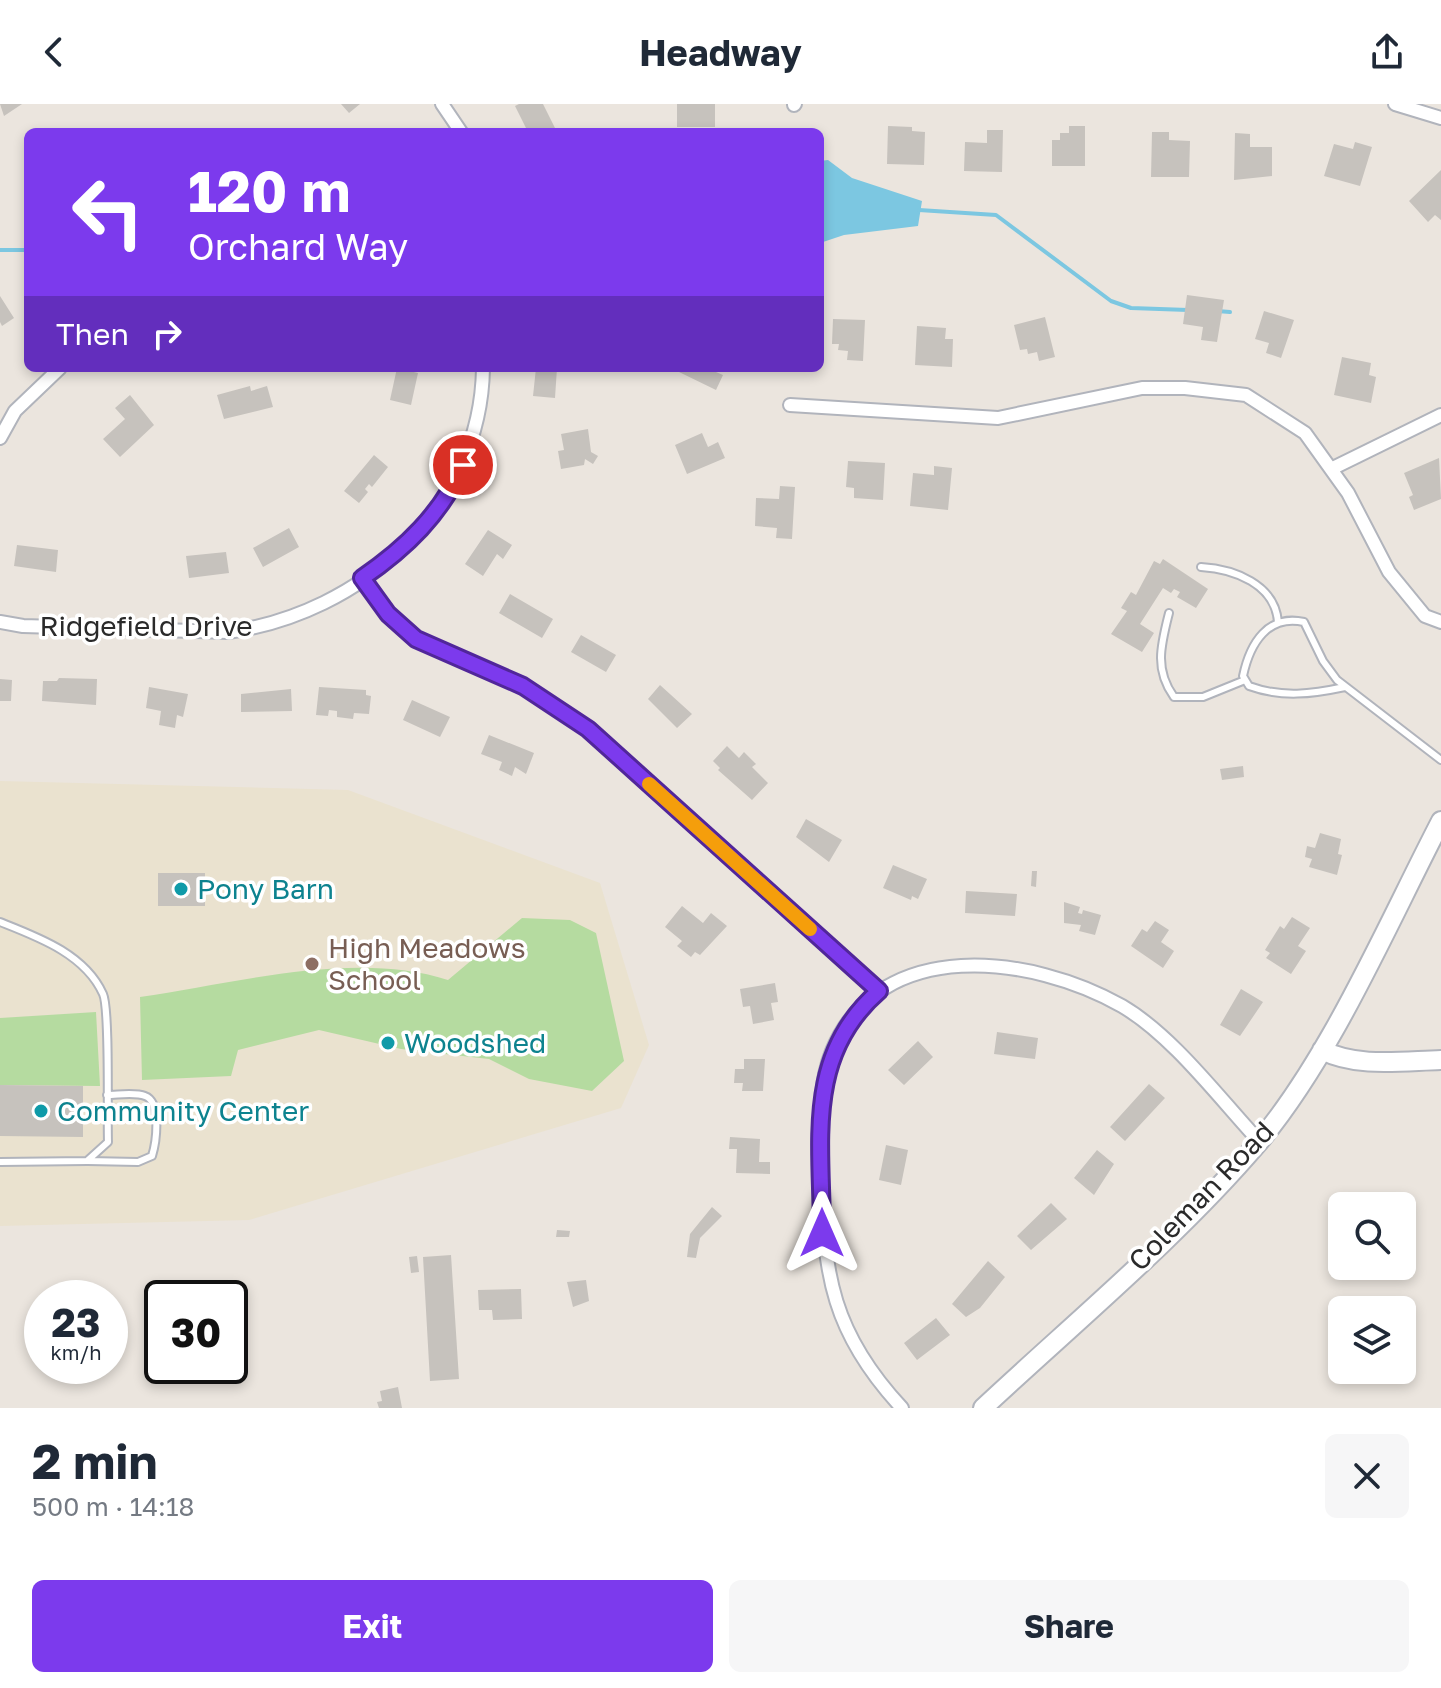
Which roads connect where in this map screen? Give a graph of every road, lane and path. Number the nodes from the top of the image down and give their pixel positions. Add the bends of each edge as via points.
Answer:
1 (442, 104) edge
2 (1395, 104) edge
3 (1441, 118) edge
4 (458, 128) edge
5 (56, 372) edge
6 (483, 372) edge
7 (790, 405) dead end
8 (1441, 415) edge
9 (0, 438) edge
10 (1331, 469) junction
11 (1201, 567) dead end
12 (362, 578) junction
13 (1169, 613) dead end
14 (0, 622) edge
15 (1278, 622) junction
16 (1441, 622) edge
17 (1245, 680) junction
18 (1345, 687) junction
19 (1441, 760) edge
20 (1441, 821) edge
21 (0, 922) edge
22 (879, 991) junction
23 (1322, 1050) junction
24 (1441, 1060) edge
25 (107, 1095) junction
26 (1259, 1141) junction
27 (87, 1161) junction
28 (0, 1162) edge
29 (902, 1408) edge
30 (983, 1408) edge

1 - 4 street
2 - 3 street
5 - 9 street via 15,411
6 - 12 street, Ridgefield Drive via 478,418 454,485 409,543
7 - 10 street via 998,418 1142,388 1246,395 1305,433
8 - 10 street
10 - 16 street via 1389,572 1425,616
11 - 15 lane via 1225,568 1265,591 1276,606
12 - 14 street, Ridgefield Drive via 294,617 228,632
12 - 22 street via 388,614 416,639 523,686 588,729
13 - 17 lane via 1160,668 1174,697 1203,697
15 - 17 lane via 1268,626 1246,664
15 - 18 lane via 1304,622 1323,661
17 - 18 lane via 1265,692 1294,695
18 - 19 lane
20 - 23 street, Coleman Road
21 - 25 lane via 81,963 105,996
22 - 26 street via 917,971 960,964 1045,976 1088,989 1124,1007 1156,1032
22 - 29 street via 844,1028 824,1076 822,1233 829,1285 846,1333
23 - 24 street via 1355,1061
23 - 26 street, Coleman Road
25 - 27 lane via 108,1142
25 - 27 lane via 150,1099 155,1112 152,1156 138,1162
26 - 30 street, Coleman Road via 1213,1192
27 - 28 lane

